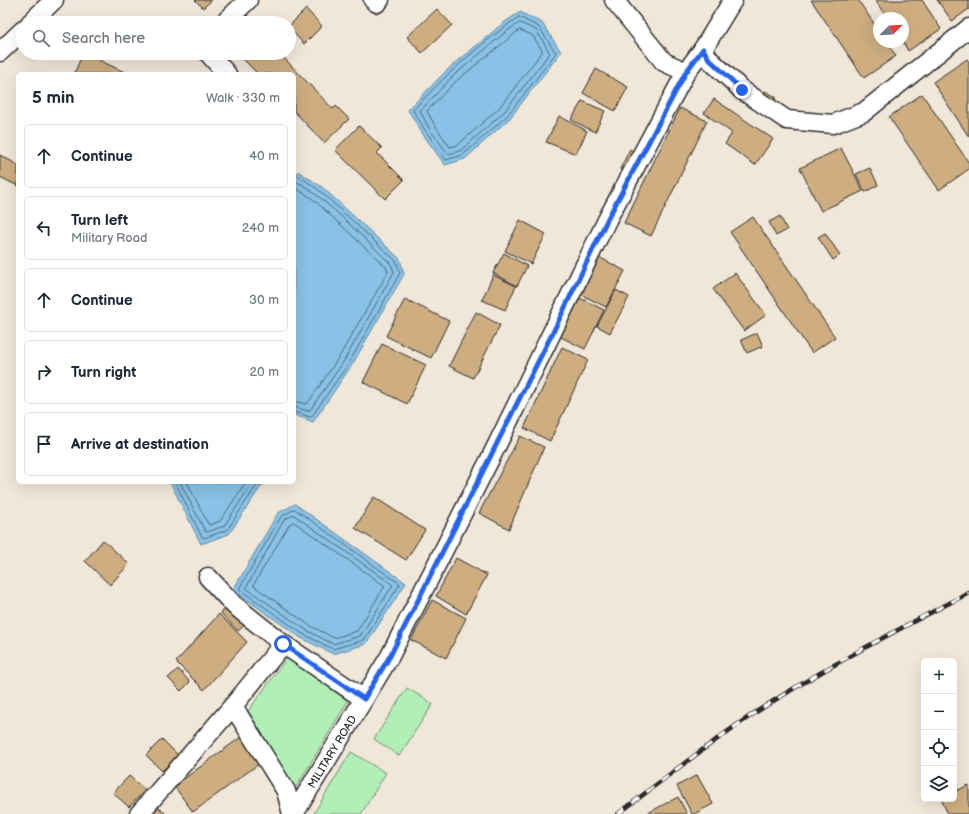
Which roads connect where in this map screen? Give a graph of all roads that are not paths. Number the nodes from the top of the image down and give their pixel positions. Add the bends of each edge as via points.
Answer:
1 (54, 0) edge
2 (248, 0) edge
3 (374, 0) edge
4 (380, 0) edge
5 (614, 0) edge
6 (734, 0) edge
7 (37, 16) edge
8 (231, 16) edge
9 (969, 28) edge
10 (16, 37) edge
11 (703, 49) junction
12 (0, 52) edge
13 (214, 60) edge
14 (225, 72) edge
15 (686, 72) junction
16 (208, 576) dead end
17 (283, 644) junction
18 (364, 699) junction
19 (233, 706) junction
20 (139, 814) edge
21 (293, 814) edge

1 - 7 street
2 - 8 street
3 - 4 street via 377,3
5 - 15 street via 664,62
6 - 11 street, MILITARY ROAD
9 - 11 street via 864,112 832,124 787,120 742,90 709,59
10 - 12 street
11 - 15 street, MILITARY ROAD
13 - 14 street
15 - 18 street, MILITARY ROAD via 608,218 438,564 390,656
16 - 17 street via 234,605
17 - 18 street
17 - 19 street
18 - 21 street, MILITARY ROAD
19 - 20 street
19 - 21 street via 286,791

